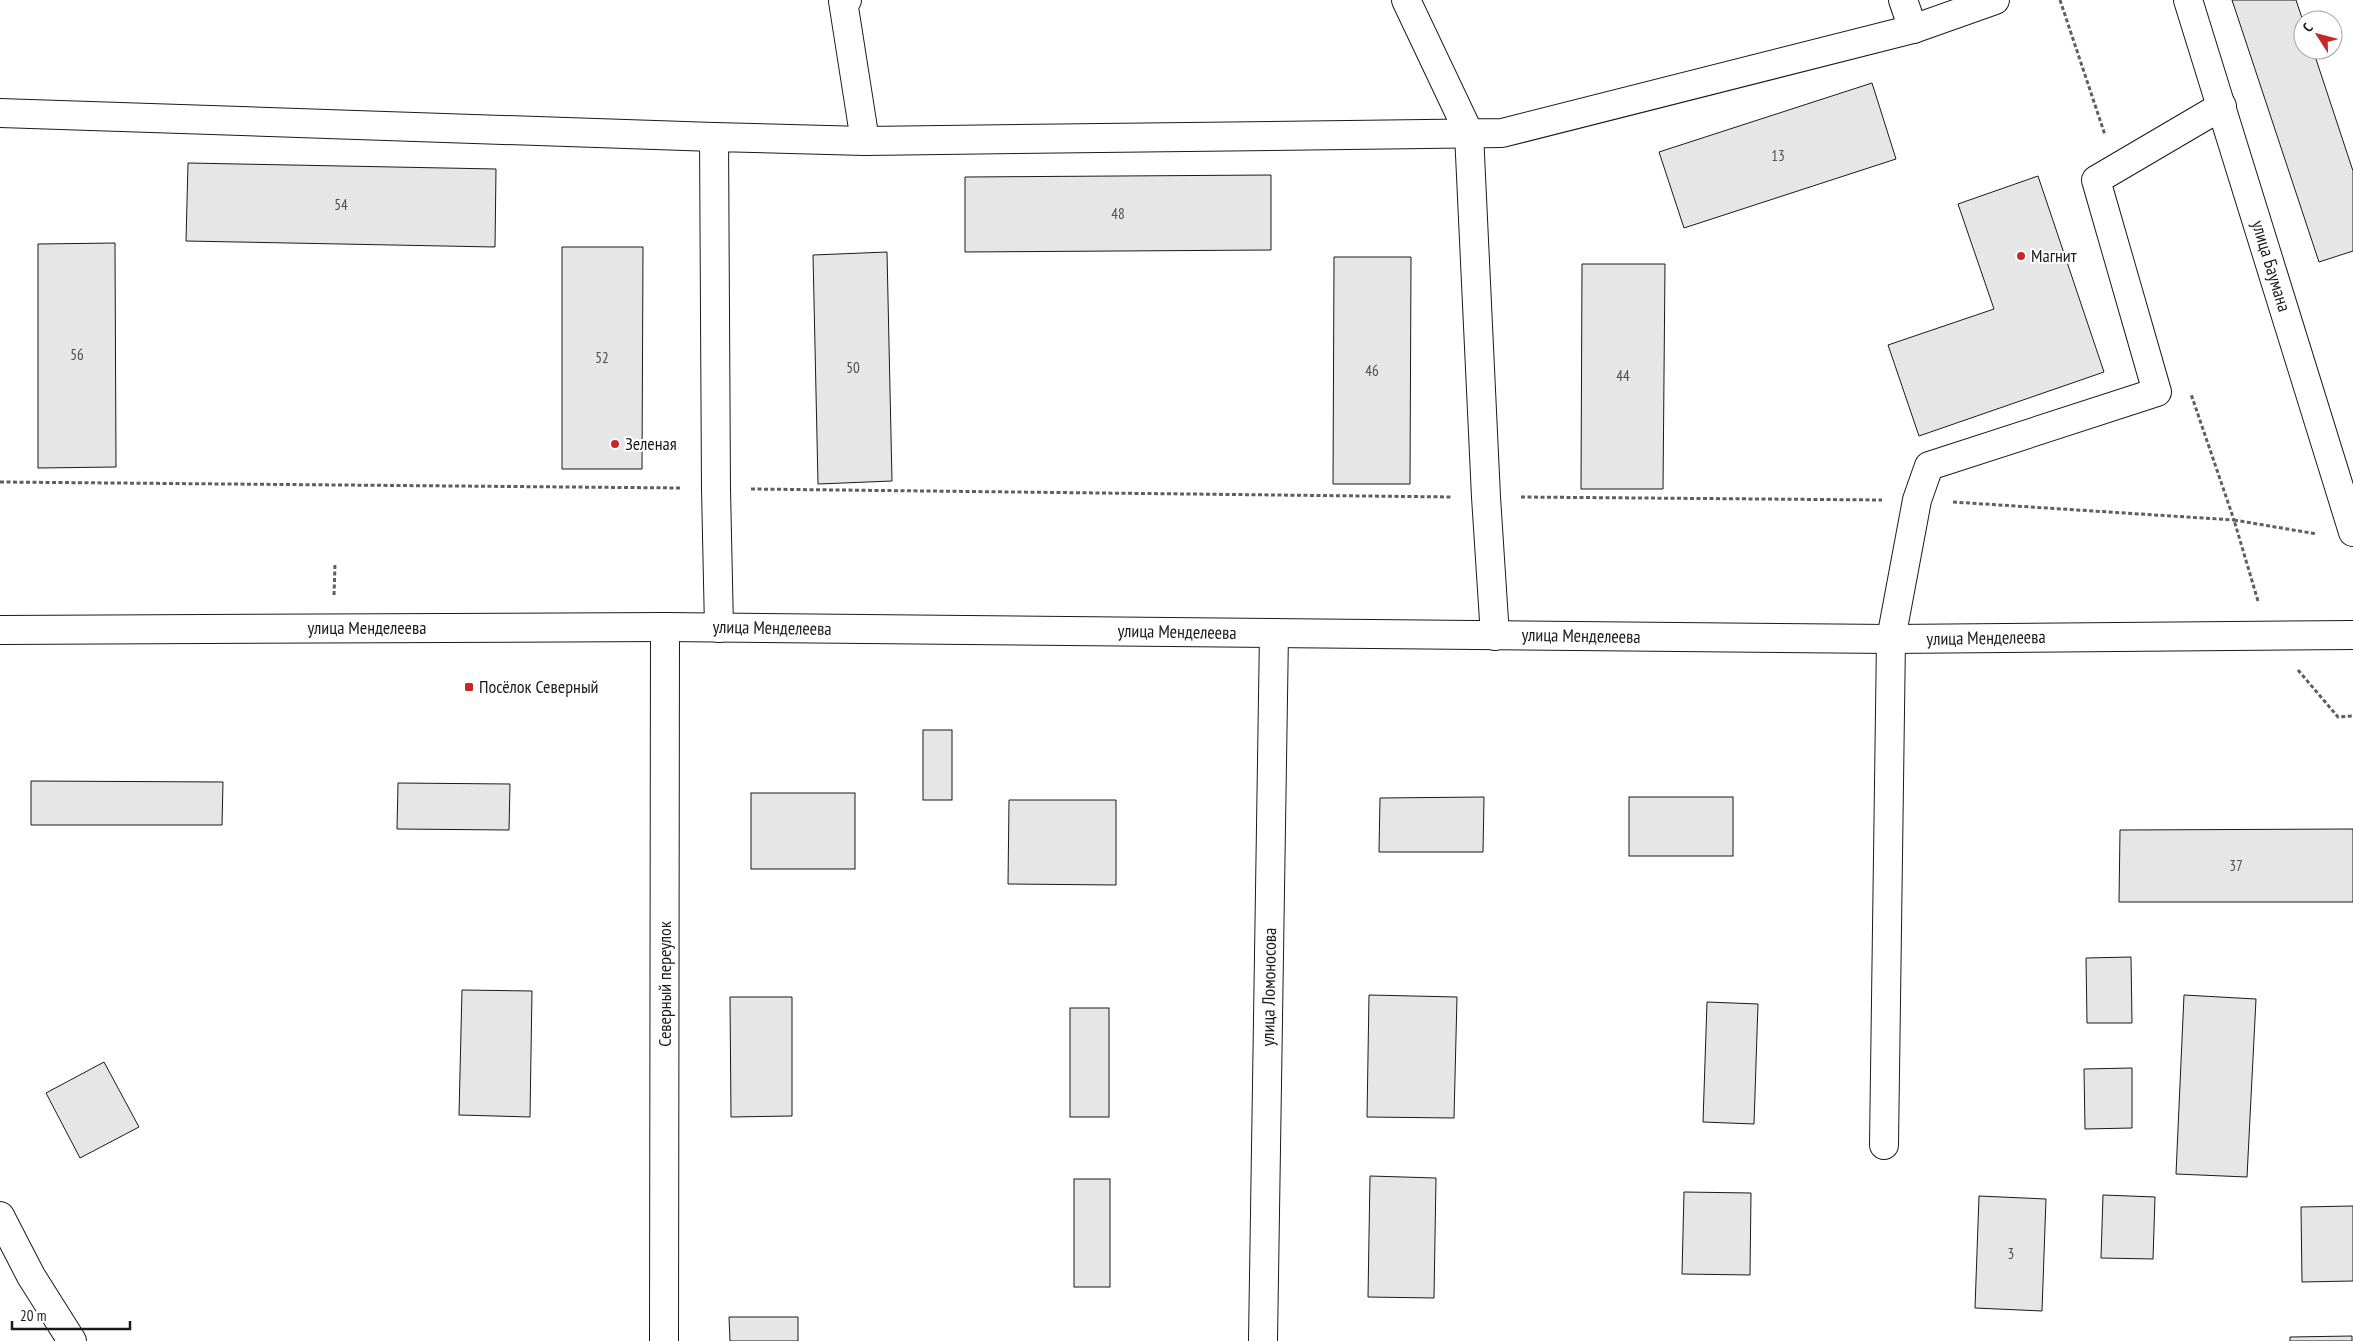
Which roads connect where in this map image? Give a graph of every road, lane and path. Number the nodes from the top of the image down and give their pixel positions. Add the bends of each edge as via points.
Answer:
1 (847, 0) edge
2 (1406, 0) edge
3 (1903, 0) edge
4 (1995, 0) edge
5 (2188, 0) edge
6 (1913, 29) junction
7 (2222, 106) junction
8 (0, 113) edge
9 (1469, 133) junction
10 (714, 137) junction
11 (864, 140) junction
12 (0, 482) edge
13 (716, 488) junction
14 (1486, 497) junction
15 (1917, 500) junction
16 (2234, 520) junction
17 (2353, 532) edge
18 (2325, 535) dead end
19 (665, 627) junction
20 (719, 628) junction
21 (0, 630) edge
22 (1274, 633) junction
23 (2353, 635) edge
24 (1494, 636) junction
25 (2269, 636) junction
26 (1891, 639) junction
27 (2353, 716) edge
28 (1884, 1145) dead end
29 (0, 1216) edge
30 (72, 1341) edge
31 (664, 1341) edge
32 (1263, 1341) edge

1 - 11 main road via 843,1
2 - 9 main road
3 - 6 main road
4 - 6 main road
5 - 7 main road, улица Баумана
6 - 9 main road via 1502,133
7 - 15 main road via 2096,180 2157,392 1929,466
7 - 17 main road, улица Баумана
8 - 10 main road
9 - 11 main road
9 - 14 main road
10 - 11 main road
10 - 13 main road
12 - 13 path
13 - 14 path
13 - 20 main road
14 - 15 path
14 - 24 main road
15 - 16 path
15 - 26 main road
16 - 18 path
16 - 25 path
19 - 20 main road, улица Менделеева
19 - 21 main road, улица Менделеева
19 - 31 main road, Северный переулок
20 - 22 main road, улица Менделеева
22 - 24 main road, улица Менделеева
22 - 32 main road, улица Ломоносова
23 - 25 main road, улица Менделеева
24 - 26 main road, улица Менделеева
25 - 26 main road, улица Менделеева
25 - 27 path via 2338,717
26 - 28 main road
29 - 30 main road

